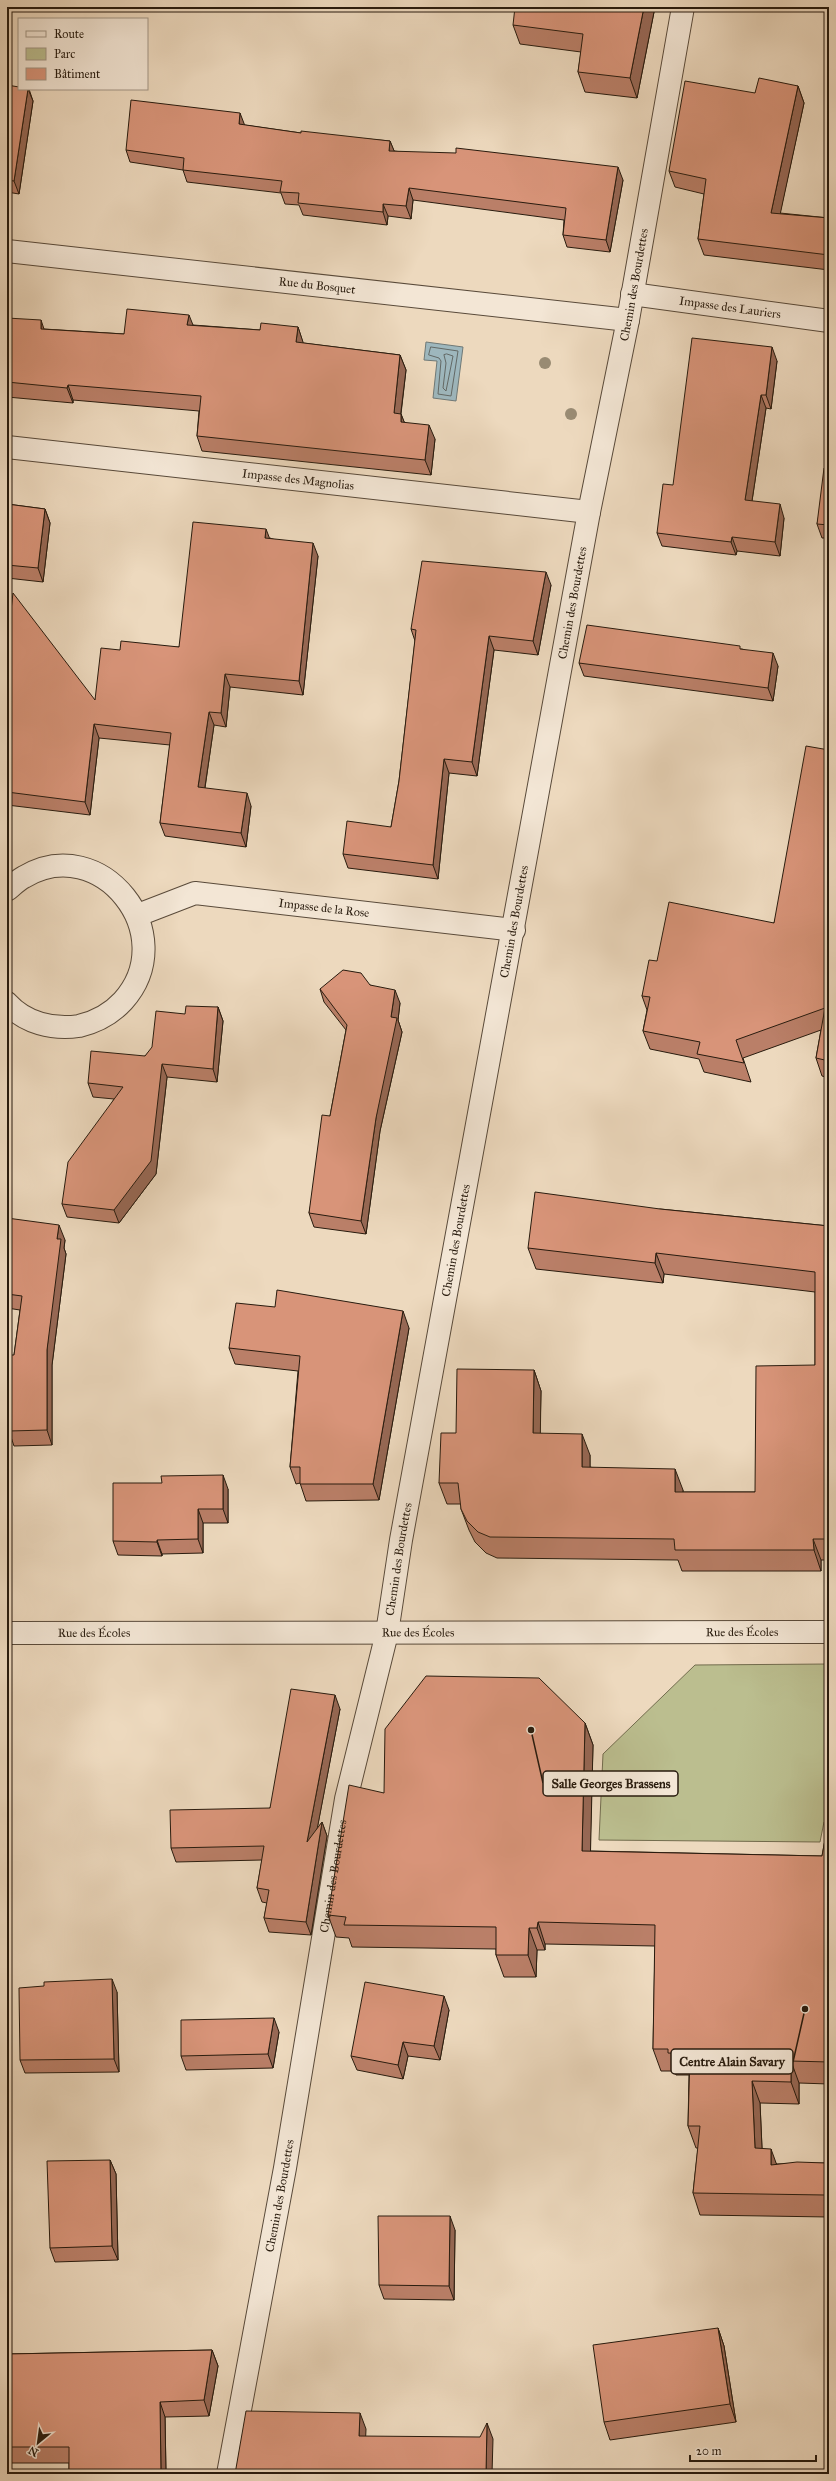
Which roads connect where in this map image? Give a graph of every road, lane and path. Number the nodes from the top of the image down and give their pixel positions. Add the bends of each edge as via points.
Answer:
1 (683, 7) edge
2 (7, 251) edge
3 (632, 294) junction
4 (628, 320) junction
5 (829, 321) edge
6 (7, 447) edge
7 (589, 512) junction
8 (7, 890) edge
9 (138, 915) junction
10 (514, 930) junction
11 (7, 1003) edge
12 (7, 1632) edge
13 (829, 1632) edge
14 (387, 1633) junction
15 (228, 2474) edge

1 - 3 street, Chemin des Bourdettes
2 - 4 street, Rue du Bosquet
3 - 4 street, Chemin des Bourdettes
3 - 5 street, Impasse des Lauriers
4 - 7 street, Chemin des Bourdettes
6 - 7 street, Impasse des Magnolias
7 - 10 street, Chemin des Bourdettes
8 - 9 street via 24,876 49,867 76,867 102,876 123,892
9 - 10 street, Impasse de la Rose via 195,893
9 - 11 street via 144,940 142,967 132,991 114,1010 91,1023 66,1028 39,1024 16,1012
10 - 14 street, Chemin des Bourdettes via 404,1524
12 - 14 street, Rue des Écoles
13 - 14 street, Rue des Écoles
14 - 15 street, Chemin des Bourdettes via 346,1799 285,2168

